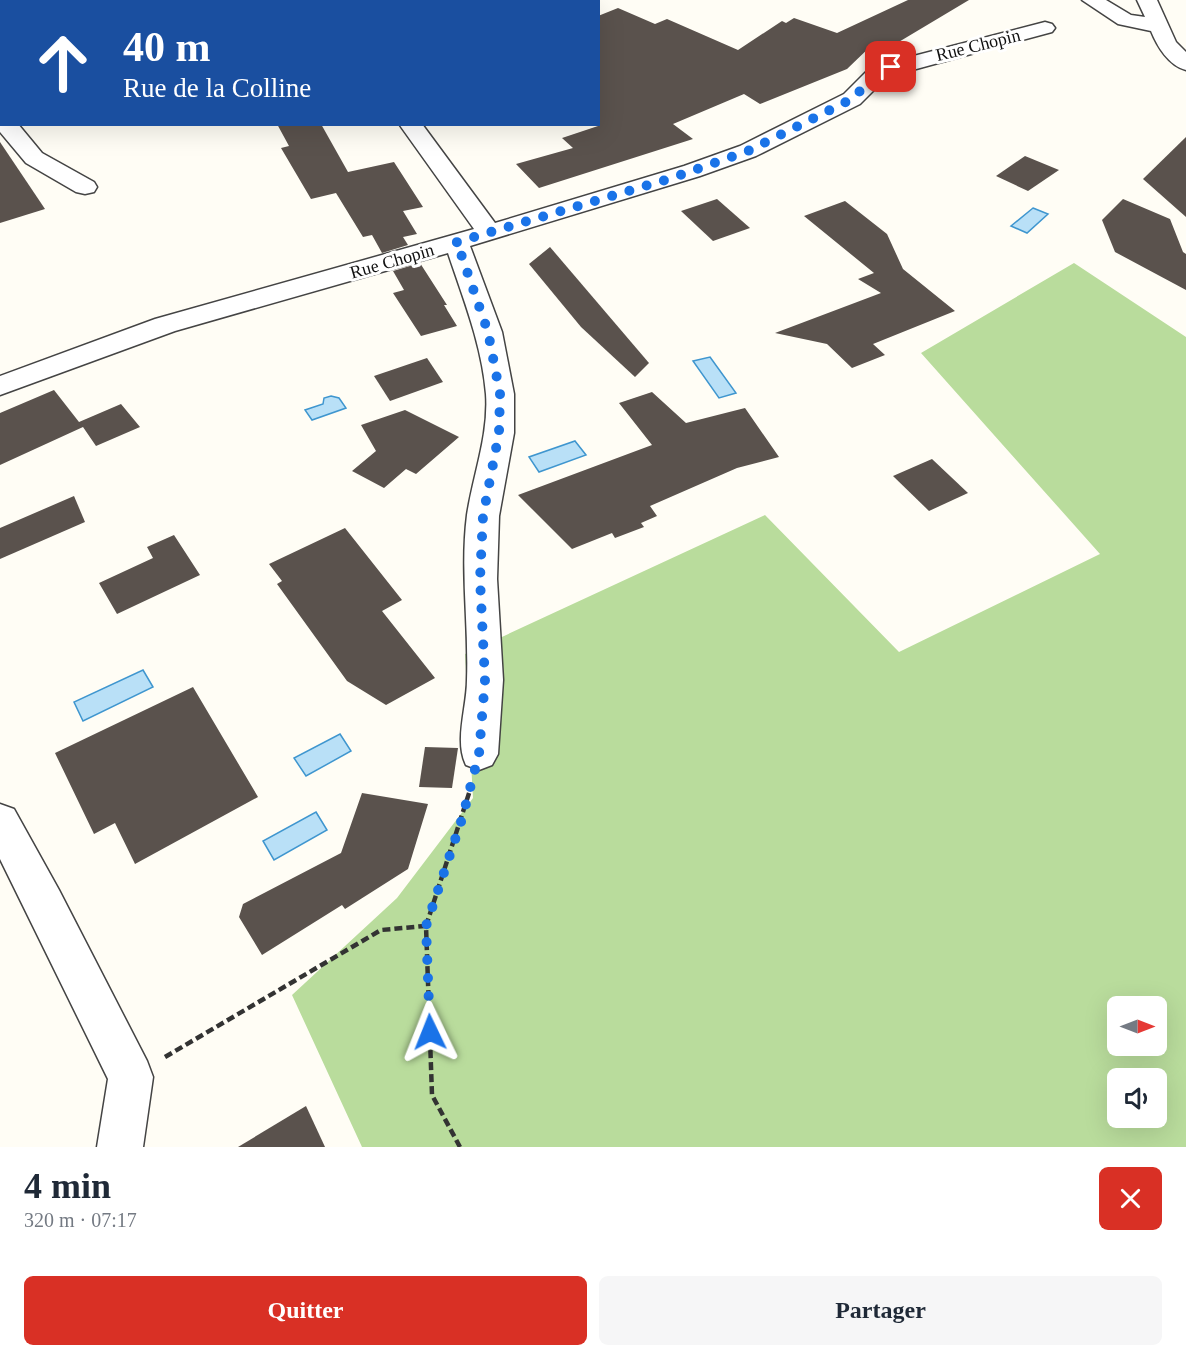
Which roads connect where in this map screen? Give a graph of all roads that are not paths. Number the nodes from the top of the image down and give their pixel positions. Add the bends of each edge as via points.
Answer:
1 (1092, 0) edge
2 (1148, 0) edge
3 (1159, 26) junction
4 (1045, 28) dead end
5 (1186, 63) edge
6 (7, 126) edge
7 (411, 126) edge
8 (85, 187) dead end
9 (489, 232) junction
10 (454, 243) junction
11 (0, 386) edge
12 (479, 754) road end
13 (0, 821) edge
14 (120, 1147) edge

1 - 3 street via 1125,20
2 - 3 street
3 - 5 street via 1167,44
4 - 9 street, Rue Chopin via 891,67 879,72 852,99 748,151 672,178
6 - 8 street via 34,158
7 - 9 street
9 - 10 street, Rue Chopin
10 - 11 street, Rue Chopin via 165,325
10 - 12 street via 488,332 500,394 499,433 483,516 480,579 485,680
13 - 14 street via 131,1077

